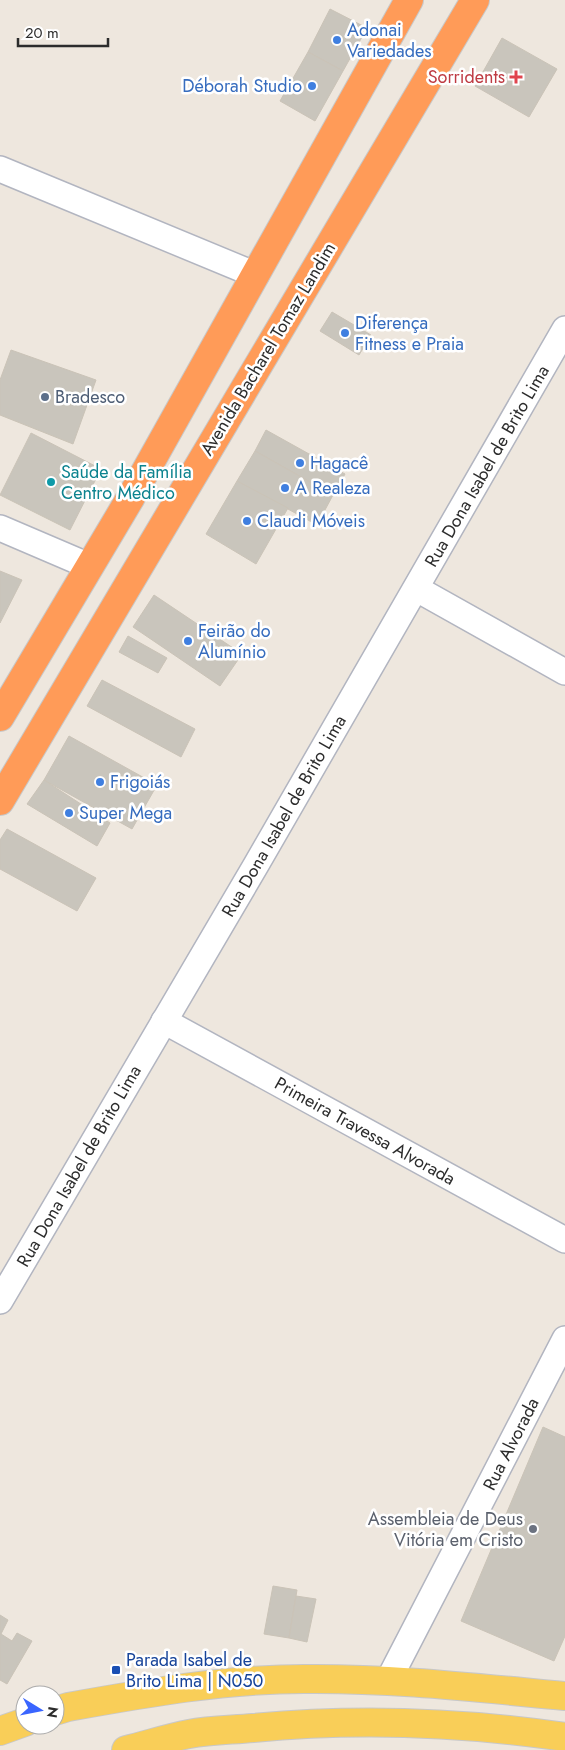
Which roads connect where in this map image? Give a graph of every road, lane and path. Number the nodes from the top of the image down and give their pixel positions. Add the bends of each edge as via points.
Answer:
1 (409, 0) edge
2 (475, 0) edge
3 (0, 169) edge
4 (256, 275) junction
5 (565, 329) edge
6 (0, 528) edge
7 (89, 566) junction
8 (417, 589) junction
9 (565, 672) edge
10 (0, 717) edge
11 (0, 801) edge
12 (164, 1021) junction
13 (565, 1240) edge
14 (0, 1301) edge
15 (565, 1339) edge
16 (388, 1681) junction
17 (565, 1696) edge
18 (65, 1707) edge
19 (15, 1709) edge
20 (0, 1711) edge
21 (15, 1726) edge
22 (0, 1731) edge
23 (565, 1737) edge
24 (126, 1750) edge

1 - 4 highway
2 - 11 highway, Avenida Bacharel Tomaz Landim
3 - 4 street
4 - 7 highway
5 - 8 street, Rua Dona Isabel de Brito Lima
6 - 7 street
7 - 10 highway
8 - 9 street
8 - 12 street, Rua Dona Isabel de Brito Lima
12 - 13 street, Primeira Travessa Alvorada
12 - 14 street, Rua Dona Isabel de Brito Lima
15 - 16 street, Rua Alvorada
16 - 17 main road
16 - 18 main road via 245,1681
19 - 20 main road
21 - 22 main road
23 - 24 main road via 439,1724 300,1723 190,1734

